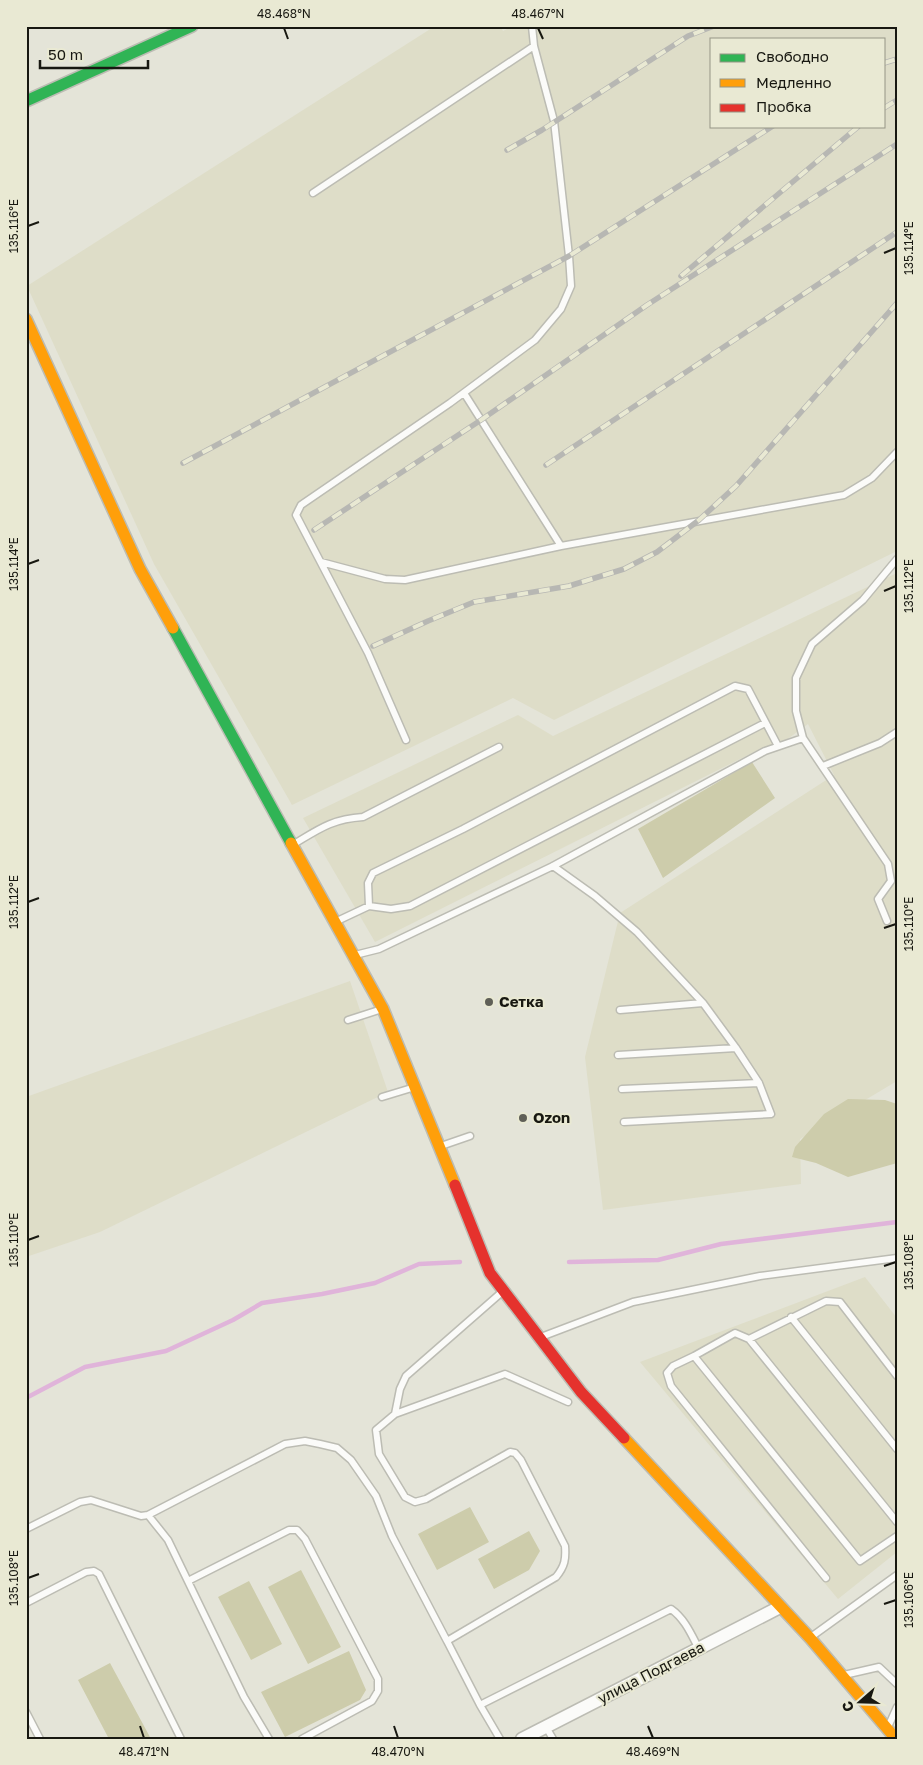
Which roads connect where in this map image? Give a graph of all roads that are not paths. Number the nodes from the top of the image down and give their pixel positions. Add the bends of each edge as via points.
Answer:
1 (192, 26) edge
2 (532, 26) edge
3 (534, 46) junction
4 (26, 101) edge
5 (313, 193) dead end
6 (26, 320) edge
7 (464, 393) junction
8 (897, 452) edge
9 (560, 546) junction
10 (897, 559) edge
11 (321, 562) junction
12 (765, 723) junction
13 (897, 732) edge
14 (803, 738) junction
15 (406, 740) dead end
16 (778, 746) junction
17 (499, 747) dead end
18 (823, 766) junction
19 (292, 845) junction
20 (553, 866) junction
21 (369, 906) junction
22 (887, 921) dead end
23 (335, 922) junction
24 (354, 956) junction
25 (703, 1004) junction
26 (383, 1009) junction
27 (620, 1010) dead end
28 (348, 1020) dead end
29 (736, 1048) junction
30 (618, 1055) dead end
31 (759, 1083) junction
32 (416, 1087) junction
33 (622, 1089) dead end
34 (382, 1098) dead end
35 (624, 1122) dead end
36 (470, 1136) dead end
37 (440, 1146) junction
38 (897, 1258) edge
39 (503, 1292) junction
40 (791, 1318) junction
41 (539, 1338) junction
42 (749, 1340) junction
43 (694, 1356) junction
44 (897, 1376) edge
45 (568, 1402) dead end
46 (395, 1414) junction
47 (897, 1449) edge
48 (148, 1515) junction
49 (897, 1522) edge
50 (26, 1529) edge
51 (897, 1536) edge
52 (897, 1574) edge
53 (826, 1578) dead end
54 (188, 1581) junction
55 (26, 1603) edge
56 (780, 1607) junction
57 (810, 1638) junction
58 (447, 1641) junction
59 (699, 1650) junction
60 (842, 1676) junction
61 (897, 1684) edge
62 (480, 1705) junction
63 (897, 1707) edge
64 (26, 1712) edge
65 (546, 1727) junction
66 (887, 1728) junction
67 (40, 1739) edge
68 (181, 1739) edge
69 (269, 1739) edge
70 (302, 1739) edge
71 (500, 1739) edge
72 (522, 1739) edge
73 (553, 1739) edge
74 (896, 1739) edge

1 - 4 street
2 - 3 lane
3 - 5 lane
3 - 7 lane via 554,121 571,286 561,309 535,340
6 - 19 street via 140,569
7 - 9 lane
7 - 11 lane via 301,505 296,515
8 - 9 lane via 872,478 844,495
9 - 11 lane via 405,580 385,579
10 - 14 lane via 863,600 812,644 796,678 796,711
11 - 15 lane via 368,653
12 - 16 lane
12 - 21 lane via 410,906 391,909
12 - 21 lane via 748,689 735,686 373,873 368,883
13 - 18 lane via 880,743
14 - 16 lane
14 - 18 lane
16 - 20 lane
17 - 19 lane via 363,817 326,824
18 - 22 lane via 888,864 891,881 878,899
19 - 23 street
20 - 24 lane via 379,949
20 - 25 lane via 637,932
21 - 23 lane
23 - 24 street
24 - 26 street
25 - 27 lane
25 - 29 lane
26 - 28 lane
26 - 32 street
29 - 30 lane
29 - 31 lane
31 - 33 lane
31 - 35 lane via 771,1114
32 - 34 lane
32 - 37 street
36 - 37 lane
37 - 39 street via 490,1273
38 - 41 lane via 760,1276 633,1302
39 - 41 street
39 - 46 lane via 406,1376
40 - 42 lane
40 - 44 lane via 826,1302 840,1302
40 - 47 lane
41 - 56 street via 581,1392
42 - 43 lane via 735,1333
42 - 49 lane
43 - 51 lane via 860,1561
43 - 53 lane via 673,1366 667,1373 671,1386
45 - 46 lane via 505,1374
46 - 58 lane via 376,1430 379,1454 405,1497 415,1502 426,1499 510,1452 515,1453 565,1546 566,1560 556,1577
48 - 50 lane via 141,1516 91,1500 80,1502
48 - 54 lane via 168,1540
48 - 58 lane via 285,1444 305,1441 337,1448 351,1460 376,1496 392,1536
52 - 57 lane
54 - 69 lane via 244,1697
54 - 70 lane via 289,1530 298,1530 305,1539 378,1679 378,1690 368,1704
55 - 68 lane via 86,1572 99,1574
56 - 57 street
56 - 59 street, улица Подгаева
57 - 60 street
58 - 62 lane
59 - 62 lane via 688,1627 671,1609
59 - 65 street, улица Подгаева
60 - 61 lane via 878,1667
60 - 66 street
62 - 71 lane
63 - 66 lane
64 - 67 lane
65 - 72 street, улица Подгаева
65 - 73 lane
66 - 74 street

